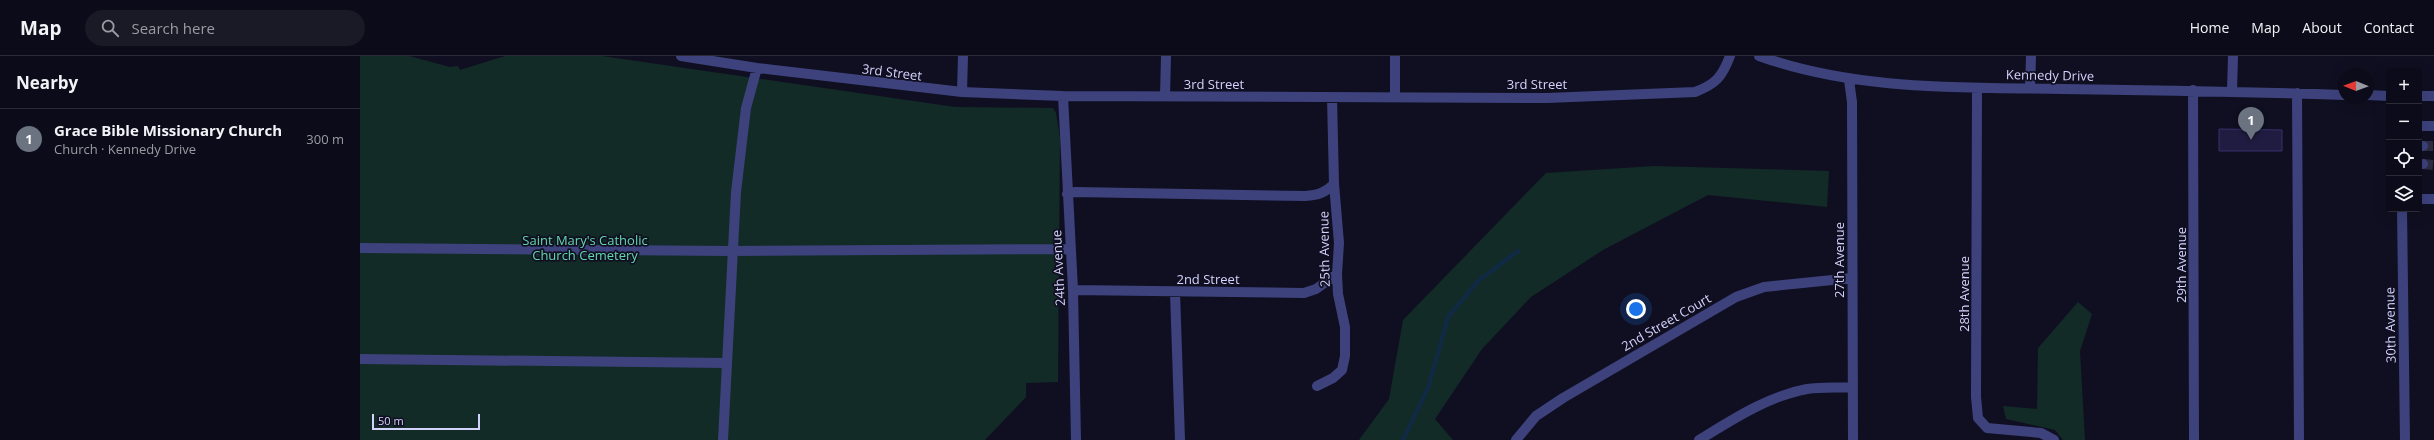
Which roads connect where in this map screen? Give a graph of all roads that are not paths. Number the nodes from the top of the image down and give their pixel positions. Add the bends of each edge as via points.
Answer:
1 (681, 56) edge
2 (963, 56) edge
3 (1166, 56) edge
4 (1395, 56) edge
5 (1730, 56) edge
6 (1759, 56) edge
7 (2031, 56) edge
8 (2233, 56) edge
9 (757, 68) junction
10 (1849, 80) junction
11 (1977, 88) junction
12 (2030, 88) junction
13 (2194, 90) junction
14 (962, 92) junction
15 (2232, 92) junction
16 (2297, 94) junction
17 (2338, 95) edge
18 (2374, 95) edge
19 (1063, 96) junction
20 (1165, 96) junction
21 (2386, 96) edge
22 (2422, 96) edge
23 (2434, 96) edge
24 (1332, 98) junction
25 (1395, 98) junction
26 (2422, 126) edge
27 (2434, 126) edge
28 (1334, 184) junction
29 (1068, 194) junction
30 (2422, 199) edge
31 (2434, 199) edge
32 (2402, 212) edge
33 (360, 248) edge
34 (1070, 249) junction
35 (731, 251) junction
36 (1337, 274) junction
37 (1852, 278) junction
38 (1073, 290) junction
39 (1175, 292) junction
40 (360, 358) edge
41 (726, 363) junction
42 (1317, 386) dead end
43 (1853, 387) junction
44 (723, 440) edge
45 (1076, 440) edge
46 (1180, 440) edge
47 (1516, 440) edge
48 (1699, 440) edge
49 (1853, 440) edge
50 (2054, 440) edge
51 (2194, 440) edge
52 (2299, 440) edge
53 (2405, 440) edge

1 - 9 street, 3rd Street
2 - 14 street
3 - 20 street
4 - 25 street
5 - 25 street, 3rd Street via 1719,78 1712,85 1695,92 1680,94 1547,98
6 - 10 street, Kennedy Drive via 1810,72
7 - 12 street
8 - 15 street
9 - 14 street, 3rd Street
9 - 35 street via 743,129
10 - 11 street, Kennedy Drive
10 - 37 street, 27th Avenue via 1852,102
11 - 12 street, Kennedy Drive
11 - 50 street, 28th Avenue via 1978,418 1988,428 2041,433
12 - 13 street, Kennedy Drive
13 - 15 street, Kennedy Drive
13 - 51 street, 29th Avenue
14 - 19 street, 3rd Street
15 - 16 street, Kennedy Drive
16 - 17 street, Kennedy Drive
16 - 52 street
18 - 21 street
19 - 20 street, 3rd Street
19 - 29 street, 24th Avenue
20 - 24 street, 3rd Street
22 - 23 street
24 - 25 street, 3rd Street
24 - 28 street, 25th Avenue
26 - 27 street
28 - 29 street via 1318,195 1305,196 1075,192
28 - 36 street, 25th Avenue via 1339,243
29 - 34 street, 24th Avenue
30 - 31 street
32 - 53 street, 30th Avenue
33 - 35 street
34 - 35 street
34 - 38 street, 24th Avenue
35 - 41 street
36 - 39 street, 2nd Street via 1316,289 1304,293
36 - 42 street, 25th Avenue via 1345,327 1344,364 1333,378
37 - 43 street, 27th Avenue
37 - 47 street, 2nd Street Court via 1764,287 1736,297 1563,398 1536,416
38 - 39 street, 2nd Street
38 - 45 street, 24th Avenue
39 - 46 street
40 - 41 street
41 - 44 street
43 - 48 street via 1807,389 1780,397 1762,404
43 - 49 street, 27th Avenue

